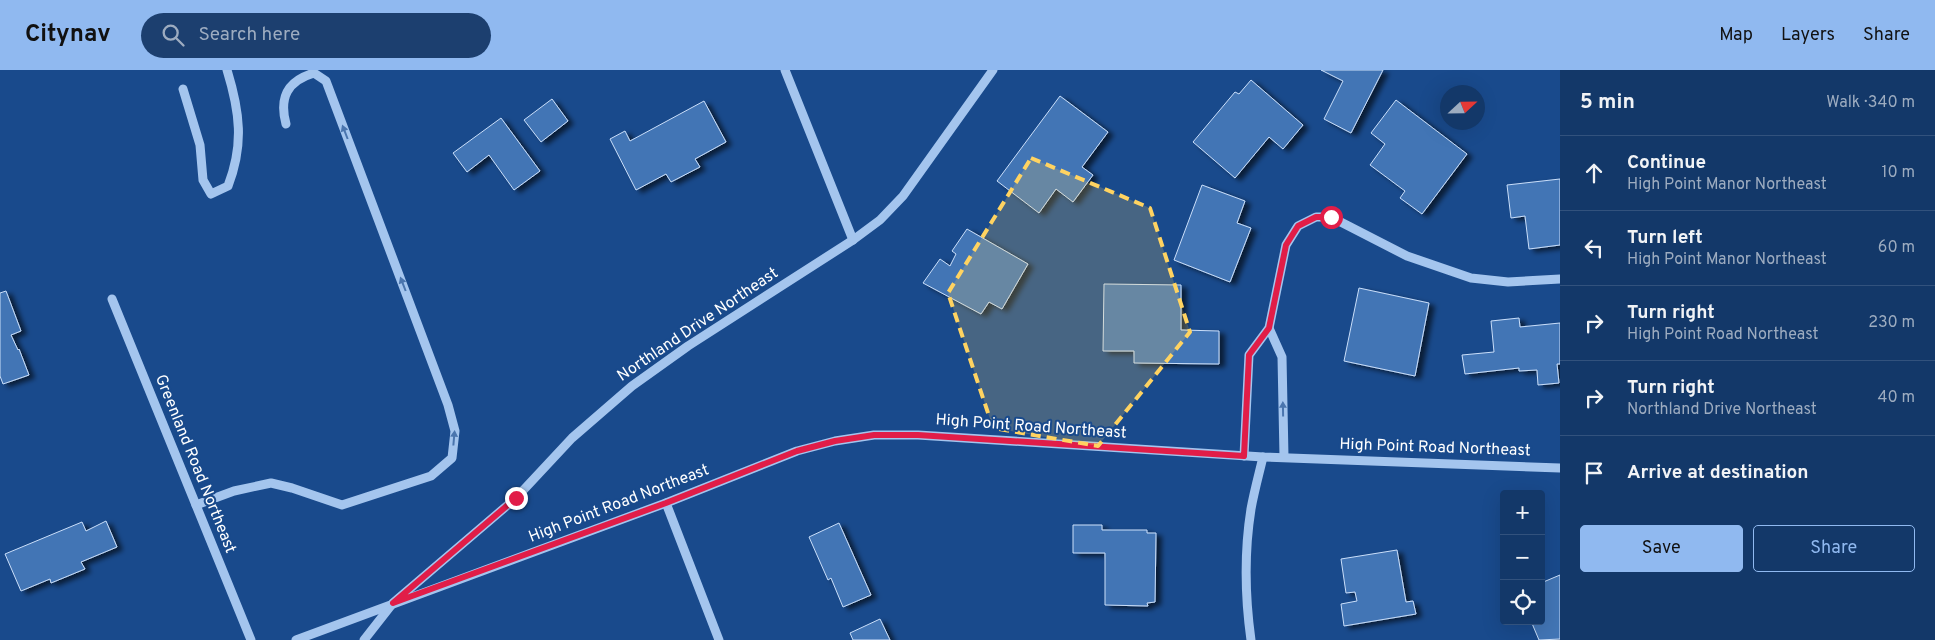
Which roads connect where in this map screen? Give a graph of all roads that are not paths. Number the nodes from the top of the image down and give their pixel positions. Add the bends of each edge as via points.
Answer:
1 (227, 70) edge
2 (785, 70) edge
3 (993, 70) edge
4 (183, 89) dead end
5 (286, 124) dead end
6 (853, 240) junction
7 (1560, 278) edge
8 (112, 299) dead end
9 (1269, 328) junction
10 (1244, 456) junction
11 (1263, 457) junction
12 (1284, 457) junction
13 (1560, 468) edge
14 (666, 503) junction
15 (196, 505) junction
16 (393, 603) junction
17 (250, 640) edge
18 (296, 640) edge
19 (364, 640) edge
20 (719, 640) edge
21 (1251, 640) edge

1 - 4 street via 239,120 239,145 228,186 211,194 203,180 200,145
2 - 6 street
3 - 6 street, Northland Drive Northeast via 903,196 880,220
15 -> 5 street via 234,491 271,484 342,505 431,476 452,458 455,431 448,405 326,81 314,74 303,76 290,85 284,98
6 - 16 street, Northland Drive Northeast via 688,346 632,386 572,438 516,498
7 - 9 street via 1508,282 1471,278 1407,256 1331,217 1316,217 1298,226 1286,245
8 - 15 street, Greenland Road Northeast
9 - 10 street via 1249,355
12 -> 9 street via 1282,357
10 - 11 street, High Point Road Northeast
10 - 14 street, High Point Road Northeast via 874,435 797,451
11 - 12 street, High Point Road Northeast
11 - 21 street via 1251,509 1246,554
12 - 13 street, High Point Road Northeast
14 - 16 street, High Point Road Northeast
14 - 20 street
15 - 17 street, Greenland Road Northeast
16 - 18 street, High Point Road Northeast
16 - 19 street, Northland Drive Northeast

